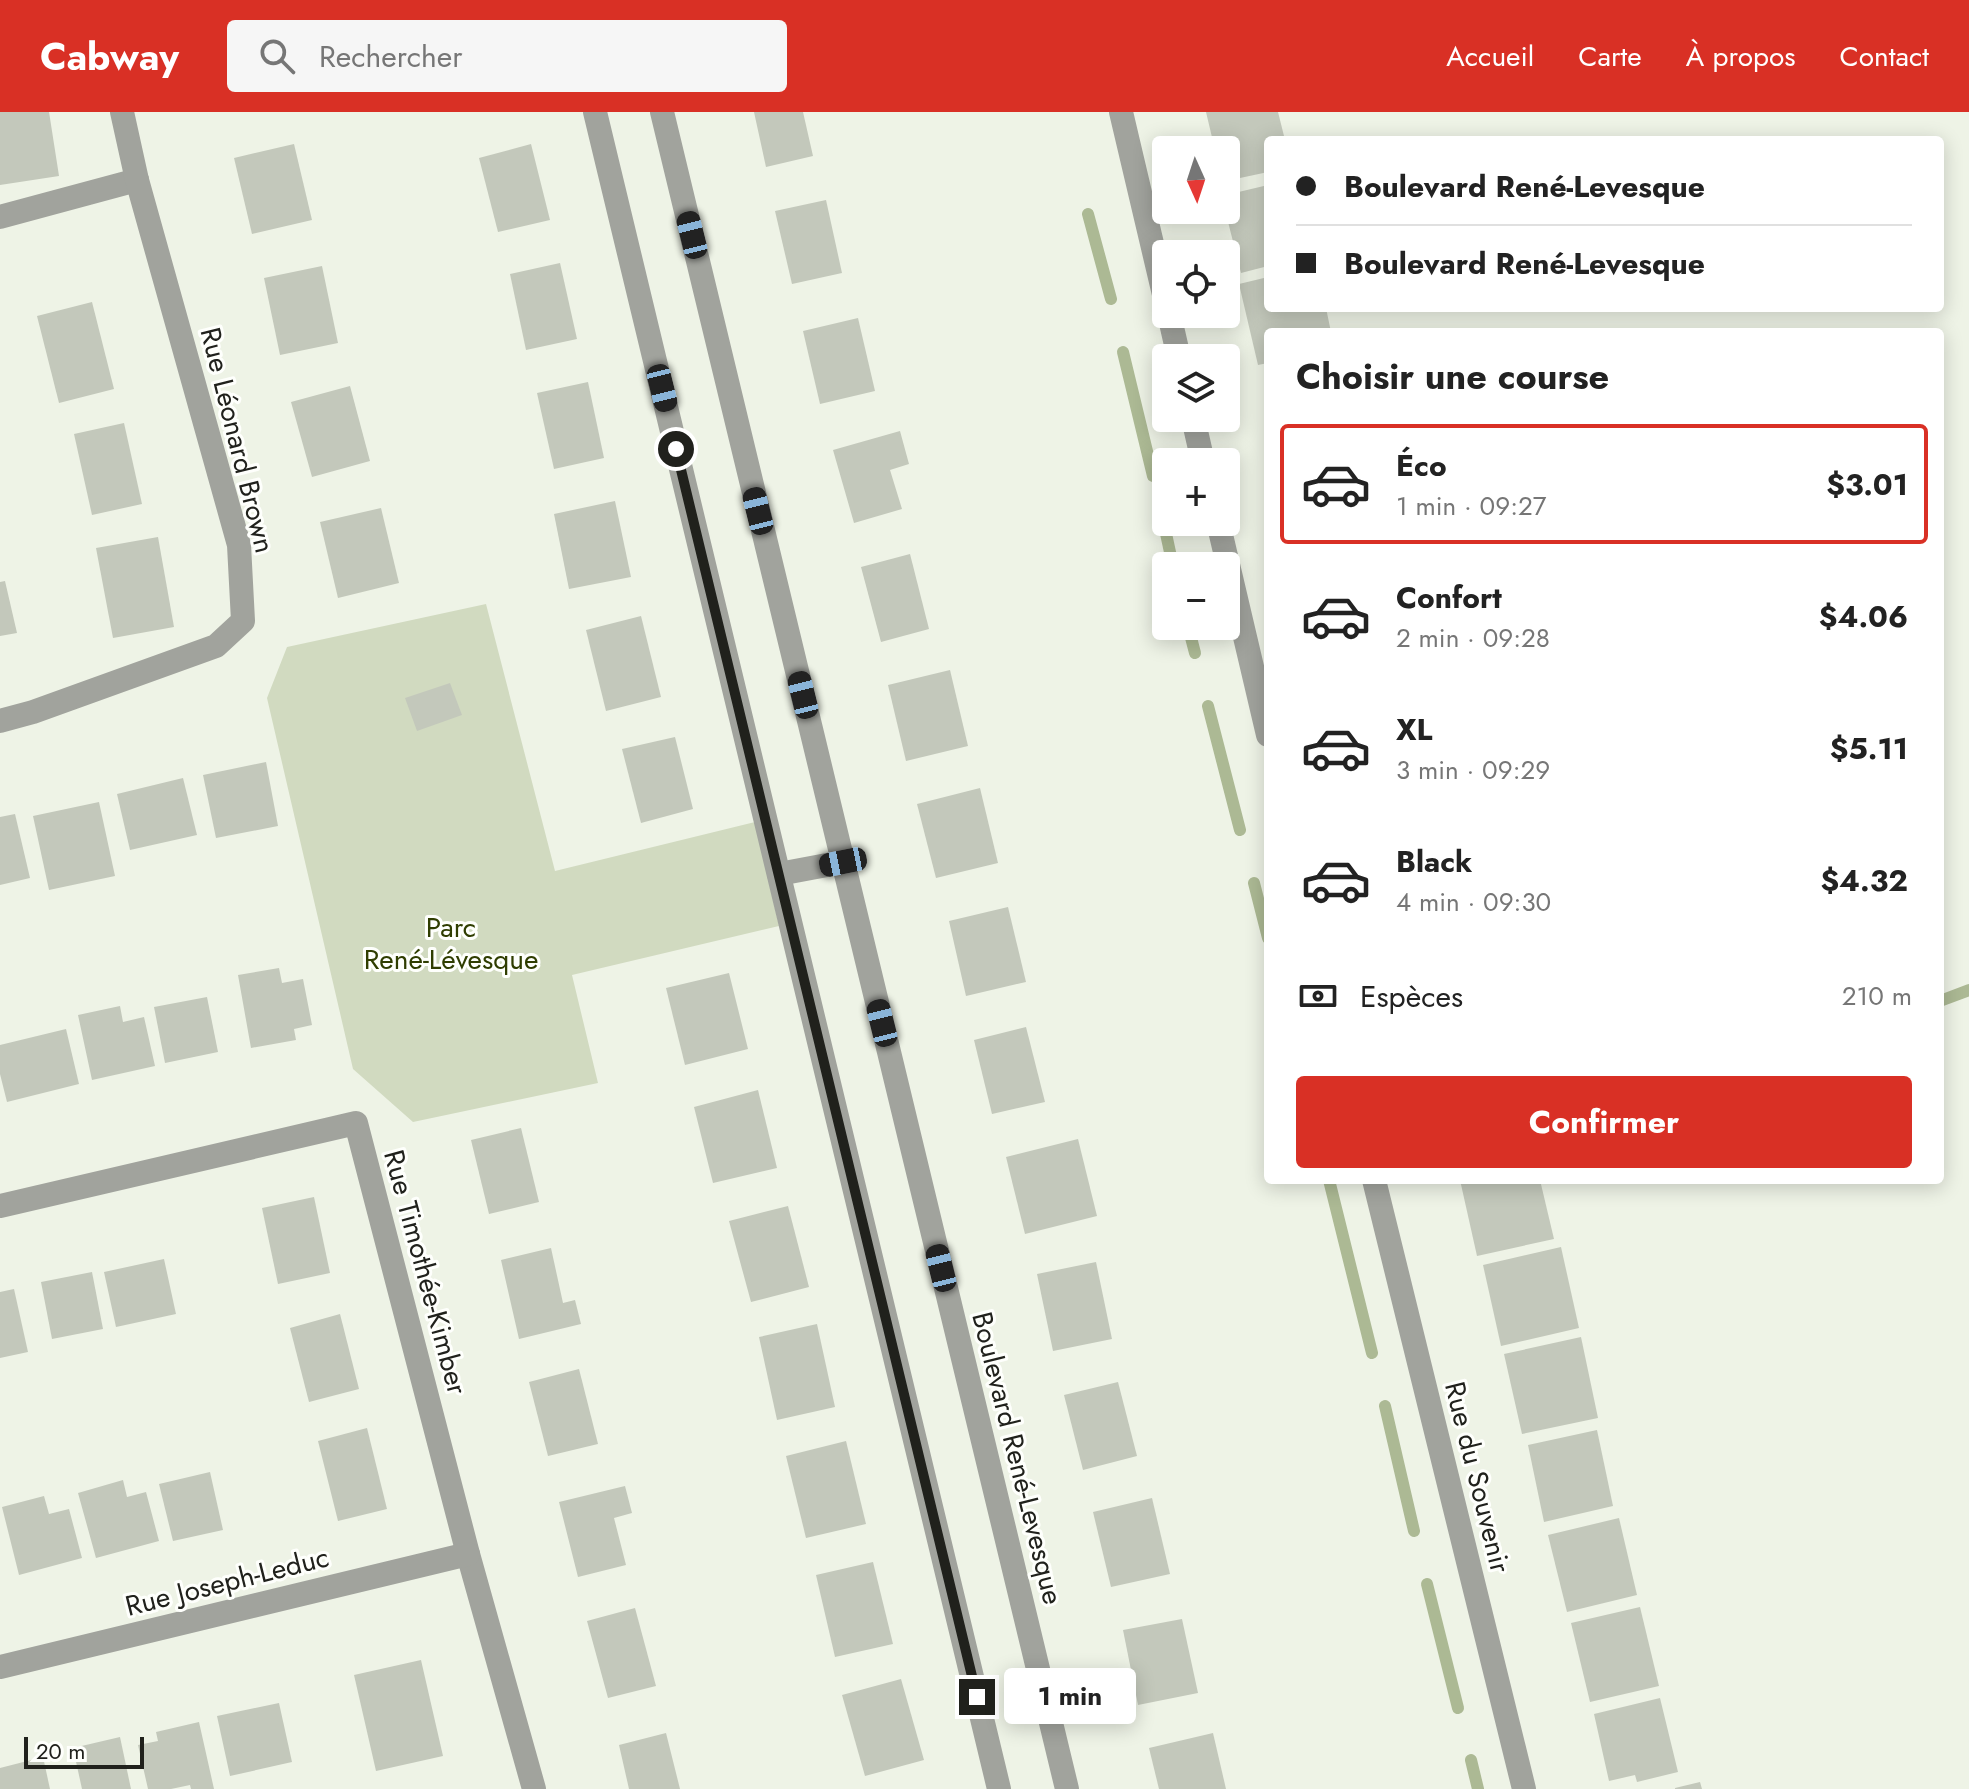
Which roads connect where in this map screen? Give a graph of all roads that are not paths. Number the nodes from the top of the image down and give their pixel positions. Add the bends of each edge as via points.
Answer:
1 (122, 112) edge
2 (595, 112) edge
3 (662, 112) edge
4 (1121, 112) edge
5 (137, 180) junction
6 (0, 217) edge
7 (1152, 244) edge
8 (1221, 536) edge
9 (1264, 718) edge
10 (0, 721) edge
11 (843, 862) junction
12 (779, 874) junction
13 (1375, 1184) edge
14 (0, 1206) edge
15 (468, 1554) junction
16 (0, 1667) edge
17 (534, 1789) edge
18 (999, 1789) edge
19 (1067, 1789) edge
20 (1524, 1789) edge

1 - 5 street, Rue Léonard Brown
2 - 12 street
3 - 11 street, Boulevard René-Levesque
4 - 7 street
5 - 6 street
5 - 10 street, Rue Léonard Brown via 239,545 243,621 216,646
8 - 9 street
11 - 12 street
11 - 19 street, Boulevard René-Levesque
12 - 18 street
13 - 20 street, Rue du Souvenir
14 - 15 street, Rue Timothée-Kimber via 356,1123
15 - 16 street, Rue Joseph-Leduc
15 - 17 street, Rue Timothée-Kimber

